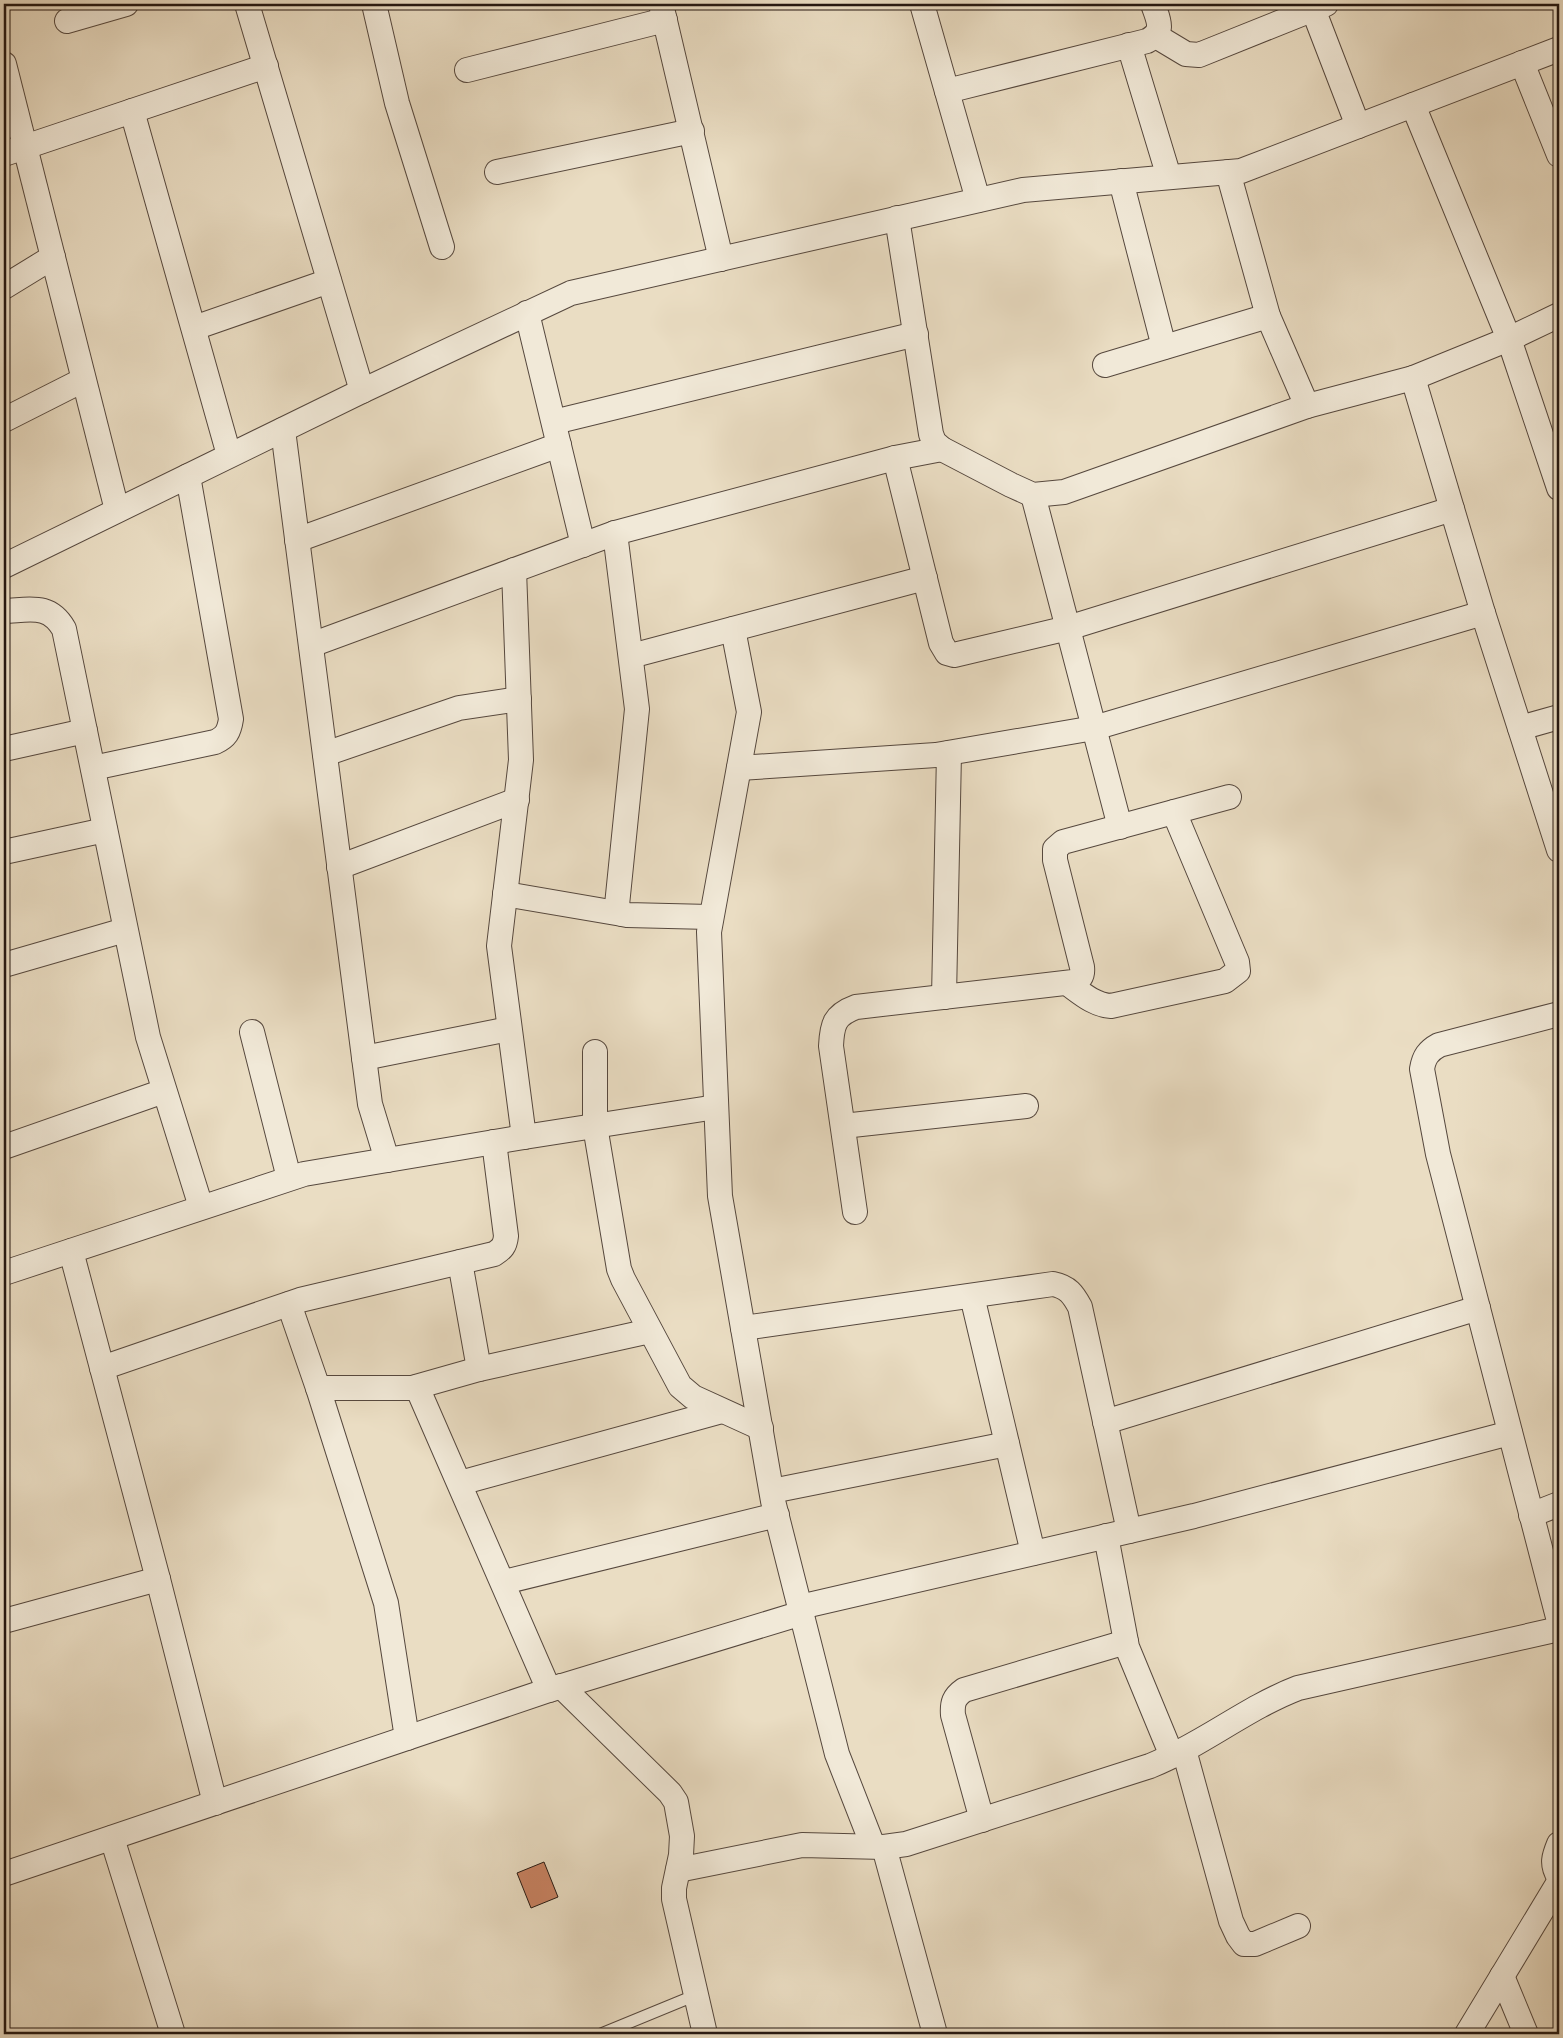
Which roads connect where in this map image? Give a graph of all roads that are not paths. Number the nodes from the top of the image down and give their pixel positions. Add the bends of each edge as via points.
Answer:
1 (126, 4) edge
2 (247, 4) edge
3 (374, 4) edge
4 (922, 4) edge
5 (1153, 4) edge
6 (1319, 7) edge
7 (663, 12) edge
8 (67, 21) dead end
9 (1156, 36) junction
10 (1129, 45) junction
11 (1559, 49) edge
12 (1522, 63) junction
13 (4, 64) edge
14 (266, 66) junction
15 (467, 70) dead end
16 (947, 91) junction
17 (1413, 105) junction
18 (132, 111) junction
19 (1358, 126) junction
20 (692, 131) junction
21 (14, 151) edge
22 (1559, 154) edge
23 (497, 172) dead end
24 (1228, 172) junction
25 (1169, 177) junction
26 (1121, 181) junction
27 (978, 200) junction
28 (897, 218) junction
29 (442, 247) dead end
30 (52, 257) junction
31 (721, 259) junction
32 (329, 281) junction
33 (4, 288) edge
34 (527, 313) junction
35 (1559, 315) edge
36 (1268, 316) junction
37 (194, 328) junction
38 (916, 334) junction
39 (1509, 339) junction
40 (1164, 347) junction
41 (1105, 365) dead end
42 (1413, 378) junction
43 (83, 380) junction
44 (362, 391) junction
45 (1307, 406) junction
46 (4, 420) edge
47 (554, 422) junction
48 (283, 430) junction
49 (559, 445) junction
50 (942, 449) junction
51 (1554, 454) edge
52 (230, 456) junction
53 (896, 458) junction
54 (188, 476) junction
55 (1559, 488) edge
56 (1033, 495) junction
57 (117, 510) junction
58 (1452, 510) junction
59 (615, 533) junction
60 (297, 540) junction
61 (583, 545) junction
62 (4, 566) edge
63 (514, 570) junction
64 (925, 578) junction
65 (4, 611) edge
66 (1483, 613) junction
67 (1068, 628) junction
68 (734, 629) junction
69 (311, 645) junction
70 (631, 656) junction
71 (519, 699) junction
72 (1559, 717) edge
73 (1094, 728) junction
74 (1520, 728) junction
75 (85, 731) junction
76 (4, 749) edge
77 (949, 753) junction
78 (325, 754) junction
79 (93, 768) junction
80 (739, 768) junction
81 (1228, 797) dead end
82 (517, 800) junction
83 (1174, 812) junction
84 (1120, 827) junction
85 (105, 830) junction
86 (1559, 850) edge
87 (4, 852) edge
88 (339, 867) junction
89 (505, 894) junction
90 (622, 914) junction
91 (710, 917) junction
92 (126, 930) junction
93 (4, 965) edge
94 (1067, 983) junction
95 (944, 997) junction
96 (1559, 1014) edge
97 (509, 1029) junction
98 (252, 1032) dead end
99 (595, 1052) dead end
100 (364, 1058) junction
101 (164, 1091) junction
102 (1026, 1106) dead end
103 (716, 1107) junction
104 (595, 1126) junction
105 (843, 1126) junction
106 (524, 1137) junction
107 (494, 1142) junction
108 (4, 1147) edge
109 (387, 1160) junction
110 (289, 1178) junction
111 (201, 1207) junction
112 (855, 1212) dead end
113 (71, 1251) junction
114 (460, 1262) junction
115 (4, 1273) edge
116 (972, 1296) junction
117 (289, 1304) junction
118 (1478, 1308) junction
119 (743, 1328) junction
120 (650, 1331) junction
121 (102, 1368) junction
122 (479, 1369) junction
123 (417, 1387) junction
124 (318, 1388) junction
125 (722, 1411) junction
126 (1106, 1422) junction
127 (761, 1428) junction
128 (1510, 1433) junction
129 (1007, 1444) junction
130 (460, 1483) junction
131 (772, 1491) junction
132 (1559, 1504) edge
133 (777, 1515) junction
134 (1531, 1515) junction
135 (1129, 1531) junction
136 (1106, 1536) junction
137 (1033, 1554) junction
138 (158, 1579) junction
139 (504, 1582) junction
140 (801, 1610) junction
141 (4, 1621) edge
142 (1559, 1621) edge
143 (1559, 1629) edge
144 (1126, 1642) junction
145 (555, 1688) junction
146 (407, 1738) junction
147 (1178, 1753) junction
148 (215, 1803) junction
149 (982, 1820) junction
150 (112, 1838) junction
151 (1559, 1844) edge
152 (878, 1847) junction
153 (678, 1870) junction
154 (4, 1874) edge
155 (1559, 1877) edge
156 (1559, 1882) edge
157 (1298, 1926) dead end
158 (1502, 1976) junction
159 (696, 1995) junction
160 (173, 2034) edge
161 (601, 2034) edge
162 (706, 2034) edge
163 (935, 2034) edge
164 (1467, 2034) edge
165 (1526, 2034) edge

1 - 8 street
2 - 14 street
3 - 29 street via 397,104
4 - 16 street
5 - 9 street via 1159,23
6 - 9 street via 1199,55 1186,54
6 - 19 street
7 - 15 street
7 - 20 street
9 - 10 street
10 - 16 street
10 - 25 street
11 - 12 street
12 - 17 street
12 - 22 street
13 - 21 street
14 - 18 street
14 - 32 street
16 - 27 street
17 - 19 street
17 - 39 street
18 - 21 street
18 - 37 street
19 - 24 street via 1241,171
20 - 23 street
20 - 31 street
21 - 30 street
24 - 25 street
24 - 36 street
25 - 26 street
26 - 27 street via 1023,190
26 - 40 street
27 - 28 street
28 - 31 street
28 - 38 street
30 - 33 street
30 - 43 street
31 - 34 street via 571,293
32 - 37 street
32 - 44 street
34 - 44 street
34 - 47 street
35 - 39 street
36 - 40 street
36 - 45 street
37 - 52 street
38 - 47 street
38 - 50 street via 931,434
39 - 42 street
39 - 51 street
40 - 41 street
42 - 45 street
42 - 58 street
43 - 46 street
43 - 57 street
44 - 48 street
45 - 56 street via 1064,492
47 - 49 street
48 - 52 street
48 - 60 street
49 - 60 street
49 - 61 street
50 - 53 street
50 - 56 street
51 - 55 street
52 - 54 street
53 - 59 street
53 - 64 street
54 - 57 street
54 - 79 street via 230,730 215,742
56 - 67 street
57 - 62 street
58 - 66 street
58 - 67 street
59 - 61 street
59 - 70 street
60 - 69 street
61 - 63 street
63 - 69 street
63 - 71 street
64 - 67 street via 941,643 947,653 954,655
64 - 68 street
65 - 75 street via 38,610 58,619 64,630
66 - 73 street
66 - 74 street
67 - 73 street
68 - 70 street
68 - 80 street via 749,703
69 - 78 street
70 - 90 street via 637,709 617,905
71 - 78 street via 469,705
71 - 82 street via 522,760
72 - 74 street
73 - 77 street
73 - 84 street
74 - 86 street
75 - 76 street
75 - 79 street
77 - 80 street
77 - 95 street
78 - 88 street
79 - 85 street
80 - 91 street
81 - 83 street
82 - 88 street
82 - 89 street
83 - 84 street
83 - 94 street via 1238,971 1225,981 1111,1006 1094,1001
84 - 94 street via 1063,842 1055,849 1083,974 1079,980
85 - 87 street
85 - 92 street
88 - 100 street
89 - 90 street
89 - 97 street via 499,946
90 - 91 street
91 - 103 street
92 - 93 street
92 - 101 street via 148,1037
94 - 95 street
95 - 105 street via 856,1007 838,1017 832,1028 831,1046
96 - 118 street via 1439,1045 1424,1058 1422,1069 1436,1144
97 - 100 street
97 - 106 street
98 - 110 street
99 - 104 street
100 - 109 street via 370,1104
101 - 108 street
101 - 111 street
102 - 105 street
103 - 104 street
103 - 119 street via 720,1196
104 - 106 street
104 - 120 street via 620,1269
105 - 112 street
106 - 107 street
107 - 109 street
107 - 114 street via 505,1244 494,1254
109 - 110 street
110 - 111 street
111 - 113 street
113 - 115 street
113 - 121 street
114 - 117 street
114 - 122 street
116 - 119 street
116 - 126 street via 1053,1284 1064,1286 1074,1294 1080,1307
116 - 129 street
117 - 121 street
117 - 124 street
118 - 126 street
118 - 128 street
119 - 127 street
120 - 122 street
120 - 125 street via 680,1386 692,1397
121 - 138 street
122 - 123 street
123 - 124 street
123 - 130 street
124 - 146 street via 386,1603
125 - 127 street
125 - 130 street
126 - 135 street
127 - 131 street
128 - 134 street
128 - 135 street
129 - 131 street
129 - 137 street
130 - 139 street
131 - 133 street
132 - 134 street
133 - 139 street
133 - 140 street
134 - 142 street
135 - 136 street
136 - 137 street
136 - 144 street
137 - 140 street
138 - 141 street
138 - 148 street
139 - 145 street
140 - 145 street
140 - 152 street via 837,1754
143 - 147 street via 1298,1688
144 - 147 street
144 - 149 street via 964,1690 957,1695 952,1704 953,1715
145 - 146 street
145 - 153 street via 674,1797 682,1836
146 - 148 street
147 - 149 street via 1150,1766
147 - 157 street via 1238,1936 1244,1944 1255,1944
148 - 150 street
149 - 152 street via 906,1844
150 - 154 street
150 - 160 street
151 - 155 street via 1553,1858
152 - 153 street via 802,1845
152 - 163 street
153 - 159 street via 674,1899
156 - 158 street
158 - 164 street
158 - 165 street
159 - 161 lane
159 - 162 street

